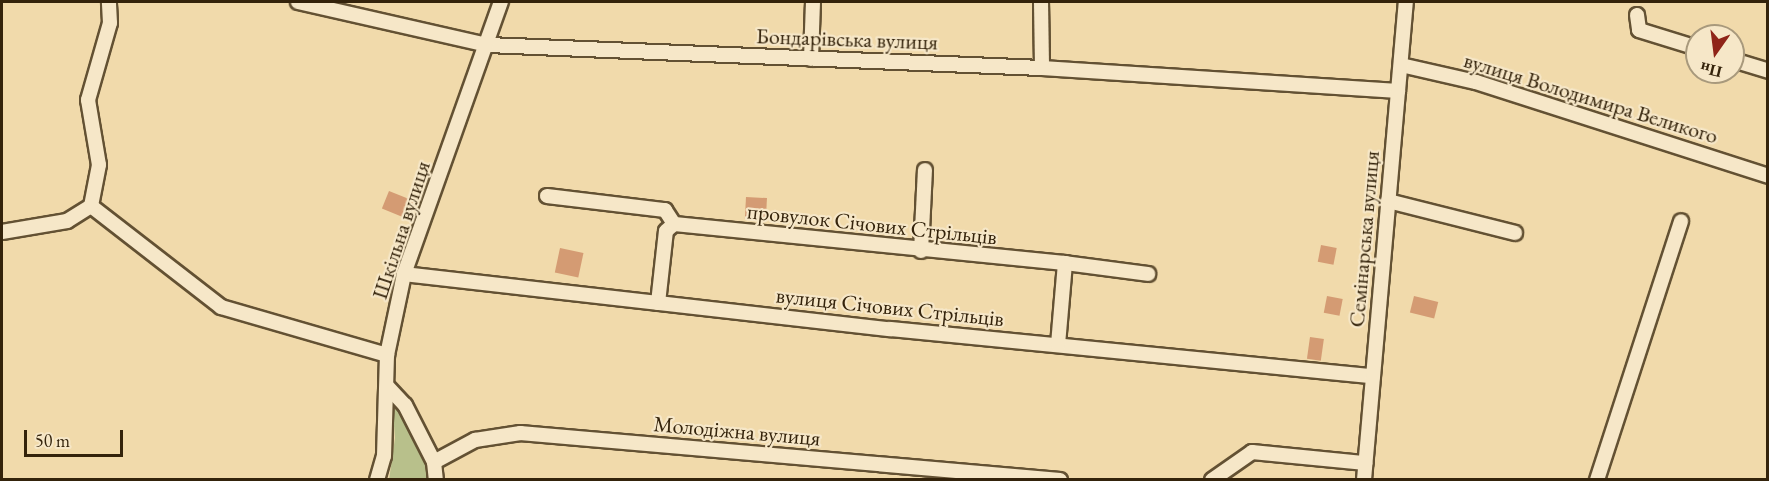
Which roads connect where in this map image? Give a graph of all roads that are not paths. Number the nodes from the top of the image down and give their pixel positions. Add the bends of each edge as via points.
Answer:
1 (109, 2) edge
2 (298, 2) edge
3 (501, 2) edge
4 (813, 2) edge
5 (1041, 2) edge
6 (1406, 2) edge
7 (1637, 15) dead end
8 (1685, 44) edge
9 (488, 45) junction
10 (811, 59) junction
11 (1401, 64) junction
12 (1745, 64) edge
13 (1042, 68) junction
14 (1767, 71) edge
15 (1398, 91) junction
16 (925, 170) dead end
17 (1767, 176) edge
18 (547, 196) dead end
19 (1388, 201) junction
20 (92, 206) junction
21 (1681, 221) dead end
22 (674, 224) junction
23 (2, 232) edge
24 (1515, 232) dead end
25 (921, 251) junction
26 (1065, 263) junction
27 (404, 274) junction
28 (1148, 274) dead end
29 (658, 303) junction
30 (1058, 345) junction
31 (387, 355) junction
32 (1373, 376) junction
33 (387, 386) junction
34 (434, 462) junction
35 (1365, 463) junction
36 (377, 480) edge
37 (436, 480) edge
38 (1060, 480) edge
39 (1212, 480) edge
40 (1364, 480) edge
41 (1597, 480) edge

1 - 20 street via 110,23 88,100 99,165
2 - 9 street, Бондарівська вулиця
3 - 9 street, Шкільна вулиця
4 - 10 street
5 - 13 street
6 - 11 street, Семінарська вулиця
7 - 8 street via 1639,30
9 - 10 street, Бондарівська вулиця
9 - 27 street, Шкільна вулиця
10 - 13 street, Бондарівська вулиця
11 - 15 street, Семінарська вулиця
11 - 17 street, вулиця Володимира Великого via 1476,82
12 - 14 street
13 - 15 street, Бондарівська вулиця
15 - 19 street, Семінарська вулиця
16 - 25 street
18 - 22 street, провулок Січових Стрільців via 665,210
19 - 24 street
19 - 32 street, Семінарська вулиця
20 - 23 street via 67,220
20 - 31 street via 221,307
21 - 41 street
22 - 25 street, провулок Січових Стрільців
22 - 29 street via 666,231
25 - 26 street, провулок Січових Стрільців
26 - 28 street, провулок Січових Стрільців
26 - 30 street
27 - 29 street, вулиця Січових Стрільців
27 - 31 street, Шкільна вулиця
29 - 30 street, вулиця Січових Стрільців
30 - 32 street, вулиця Січових Стрільців
31 - 33 street, Шкільна вулиця
32 - 35 street, Семінарська вулиця
33 - 34 street via 405,405
33 - 36 street, Шкільна вулиця via 384,456
34 - 37 street
34 - 38 street, Молодіжна вулиця via 475,440 520,433
35 - 39 street via 1252,452
35 - 40 street, Семінарська вулиця

